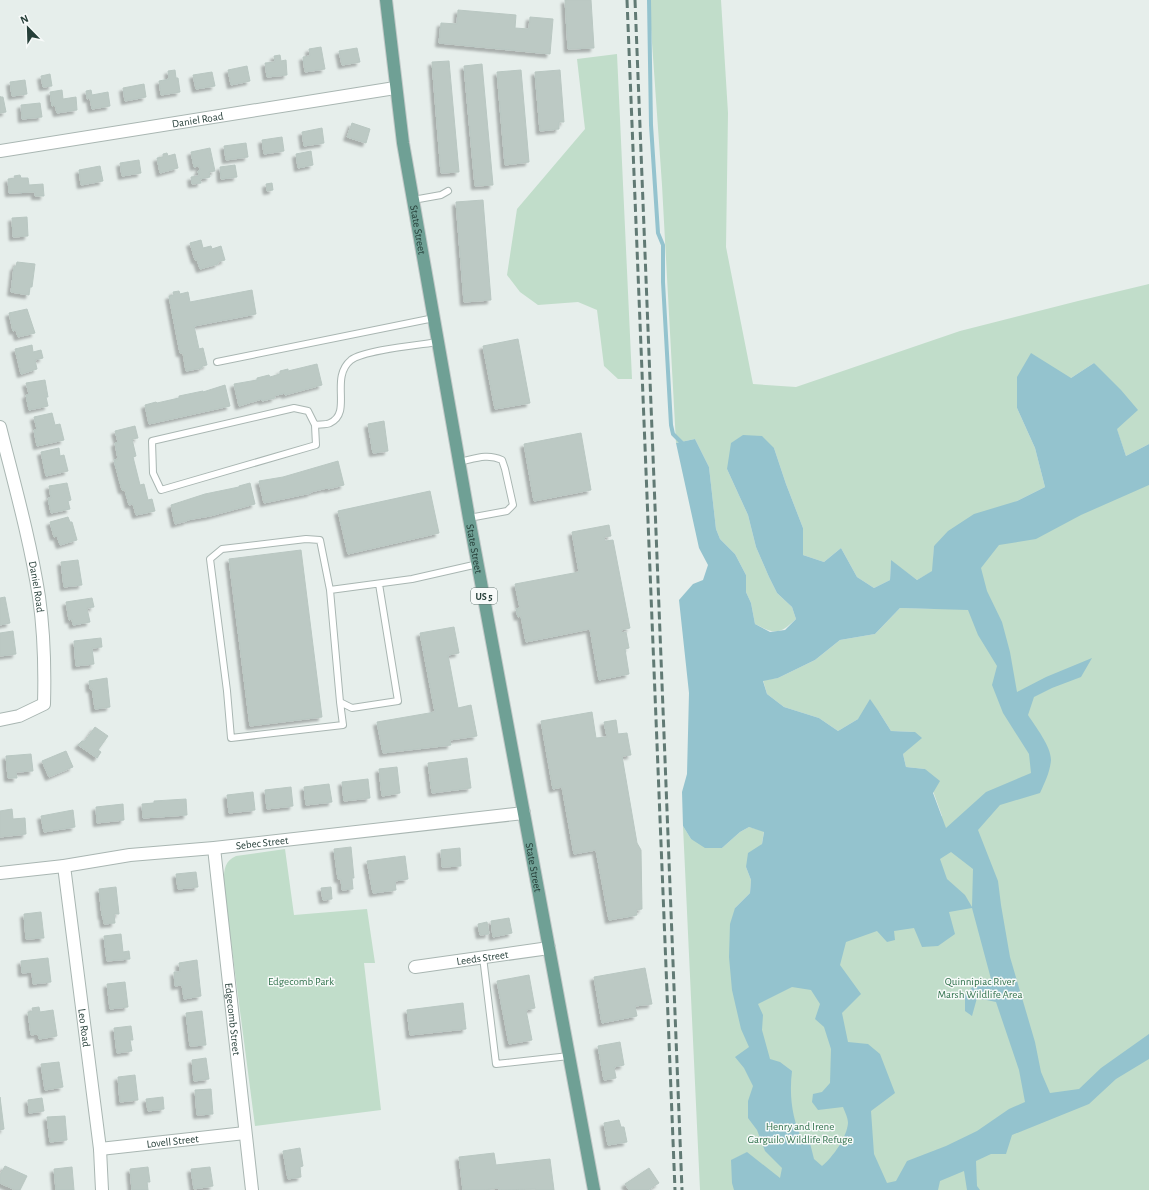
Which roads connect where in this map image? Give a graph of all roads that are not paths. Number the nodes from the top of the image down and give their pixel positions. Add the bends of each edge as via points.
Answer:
1 (386, 0) edge
2 (395, 88) junction
3 (0, 151) edge
4 (448, 191) dead end
5 (413, 200) junction
6 (434, 318) junction
7 (438, 342) junction
8 (217, 362) dead end
9 (315, 425) junction
10 (0, 427) edge
11 (459, 462) junction
12 (6, 477) edge
13 (469, 518) junction
14 (478, 564) junction
15 (379, 584) junction
16 (330, 590) junction
17 (340, 702) junction
18 (0, 720) edge
19 (524, 813) junction
20 (214, 848) junction
21 (64, 866) junction
22 (0, 873) edge
23 (550, 948) junction
24 (483, 957) junction
25 (415, 967) dead end
26 (569, 1056) junction
27 (245, 1133) junction
28 (100, 1149) junction
29 (102, 1190) edge
30 (252, 1190) edge
31 (594, 1190) edge

1 - 2 main road, State Street / US 5
2 - 3 street, Daniel Road
2 - 5 main road, State Street / US 5
4 - 5 lane via 441,196
5 - 6 main road, State Street / US 5
6 - 7 main road, State Street / US 5
6 - 8 lane
7 - 9 lane via 366,354 352,360 342,373 341,408 337,417 330,423
7 - 11 main road, State Street / US 5
9 - 9 lane via 316,445 161,490 153,473 152,441 294,408 308,412
10 - 12 street, Daniel Road
11 - 13 main road, State Street / US 5
11 - 13 lane via 487,456 502,460 513,505 507,511
12 - 18 street, Daniel Road via 30,546 39,598 45,669 44,704 19,716
13 - 14 main road, State Street / US 5
14 - 15 lane
14 - 19 main road, State Street / US 5
15 - 16 lane
15 - 17 lane via 398,702 352,708
16 - 17 lane
16 - 17 lane via 320,540 306,539 222,549 210,559 231,738 343,725
19 - 20 street, Sebec Street
19 - 23 main road, State Street / US 5
20 - 21 street, Sebec Street via 130,855
20 - 27 street, Edgecomb Street
21 - 22 street, Sebec Street
21 - 28 street, Leo Road
23 - 24 street, Leeds Street
23 - 26 main road, State Street / US 5
24 - 25 street, Leeds Street
24 - 26 lane via 496,1064
26 - 31 main road, State Street / US 5
27 - 28 street, Lovell Street
27 - 30 street, Edgecomb Street
28 - 29 street, Leo Road

